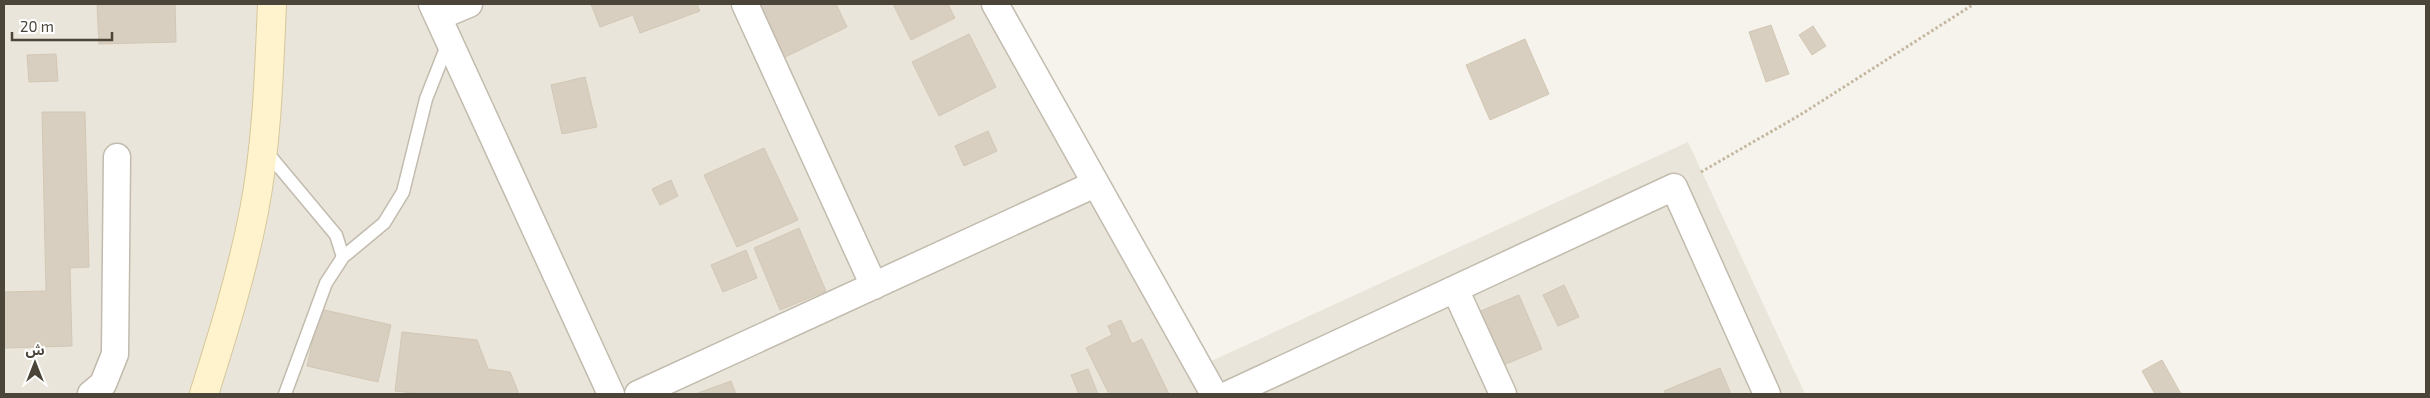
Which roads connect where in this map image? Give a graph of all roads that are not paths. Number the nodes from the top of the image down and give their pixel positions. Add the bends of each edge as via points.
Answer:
1 (272, 4) edge
2 (468, 4) edge
3 (745, 4) edge
4 (995, 4) edge
5 (435, 10) edge
6 (449, 40) junction
7 (262, 146) junction
8 (117, 157) dead end
9 (1095, 184) junction
10 (343, 257) junction
11 (874, 286) junction
12 (1455, 289) junction
13 (91, 394) edge
14 (204, 394) edge
15 (285, 394) edge
16 (611, 394) edge
17 (638, 394) edge
18 (1214, 394) edge
19 (1229, 394) edge
20 (1503, 394) edge
21 (1767, 394) edge

1 - 7 main road via 269,92
2 - 5 street
3 - 11 street
4 - 9 street
5 - 6 street
6 - 10 lane via 426,99 403,192 384,223
6 - 16 street
7 - 10 lane via 336,235
7 - 14 main road via 254,211 230,313
8 - 13 street via 115,354 103,384
9 - 11 street
9 - 18 street
10 - 15 lane via 326,283
11 - 17 street
12 - 19 street
12 - 20 street
12 - 21 street via 1674,187

